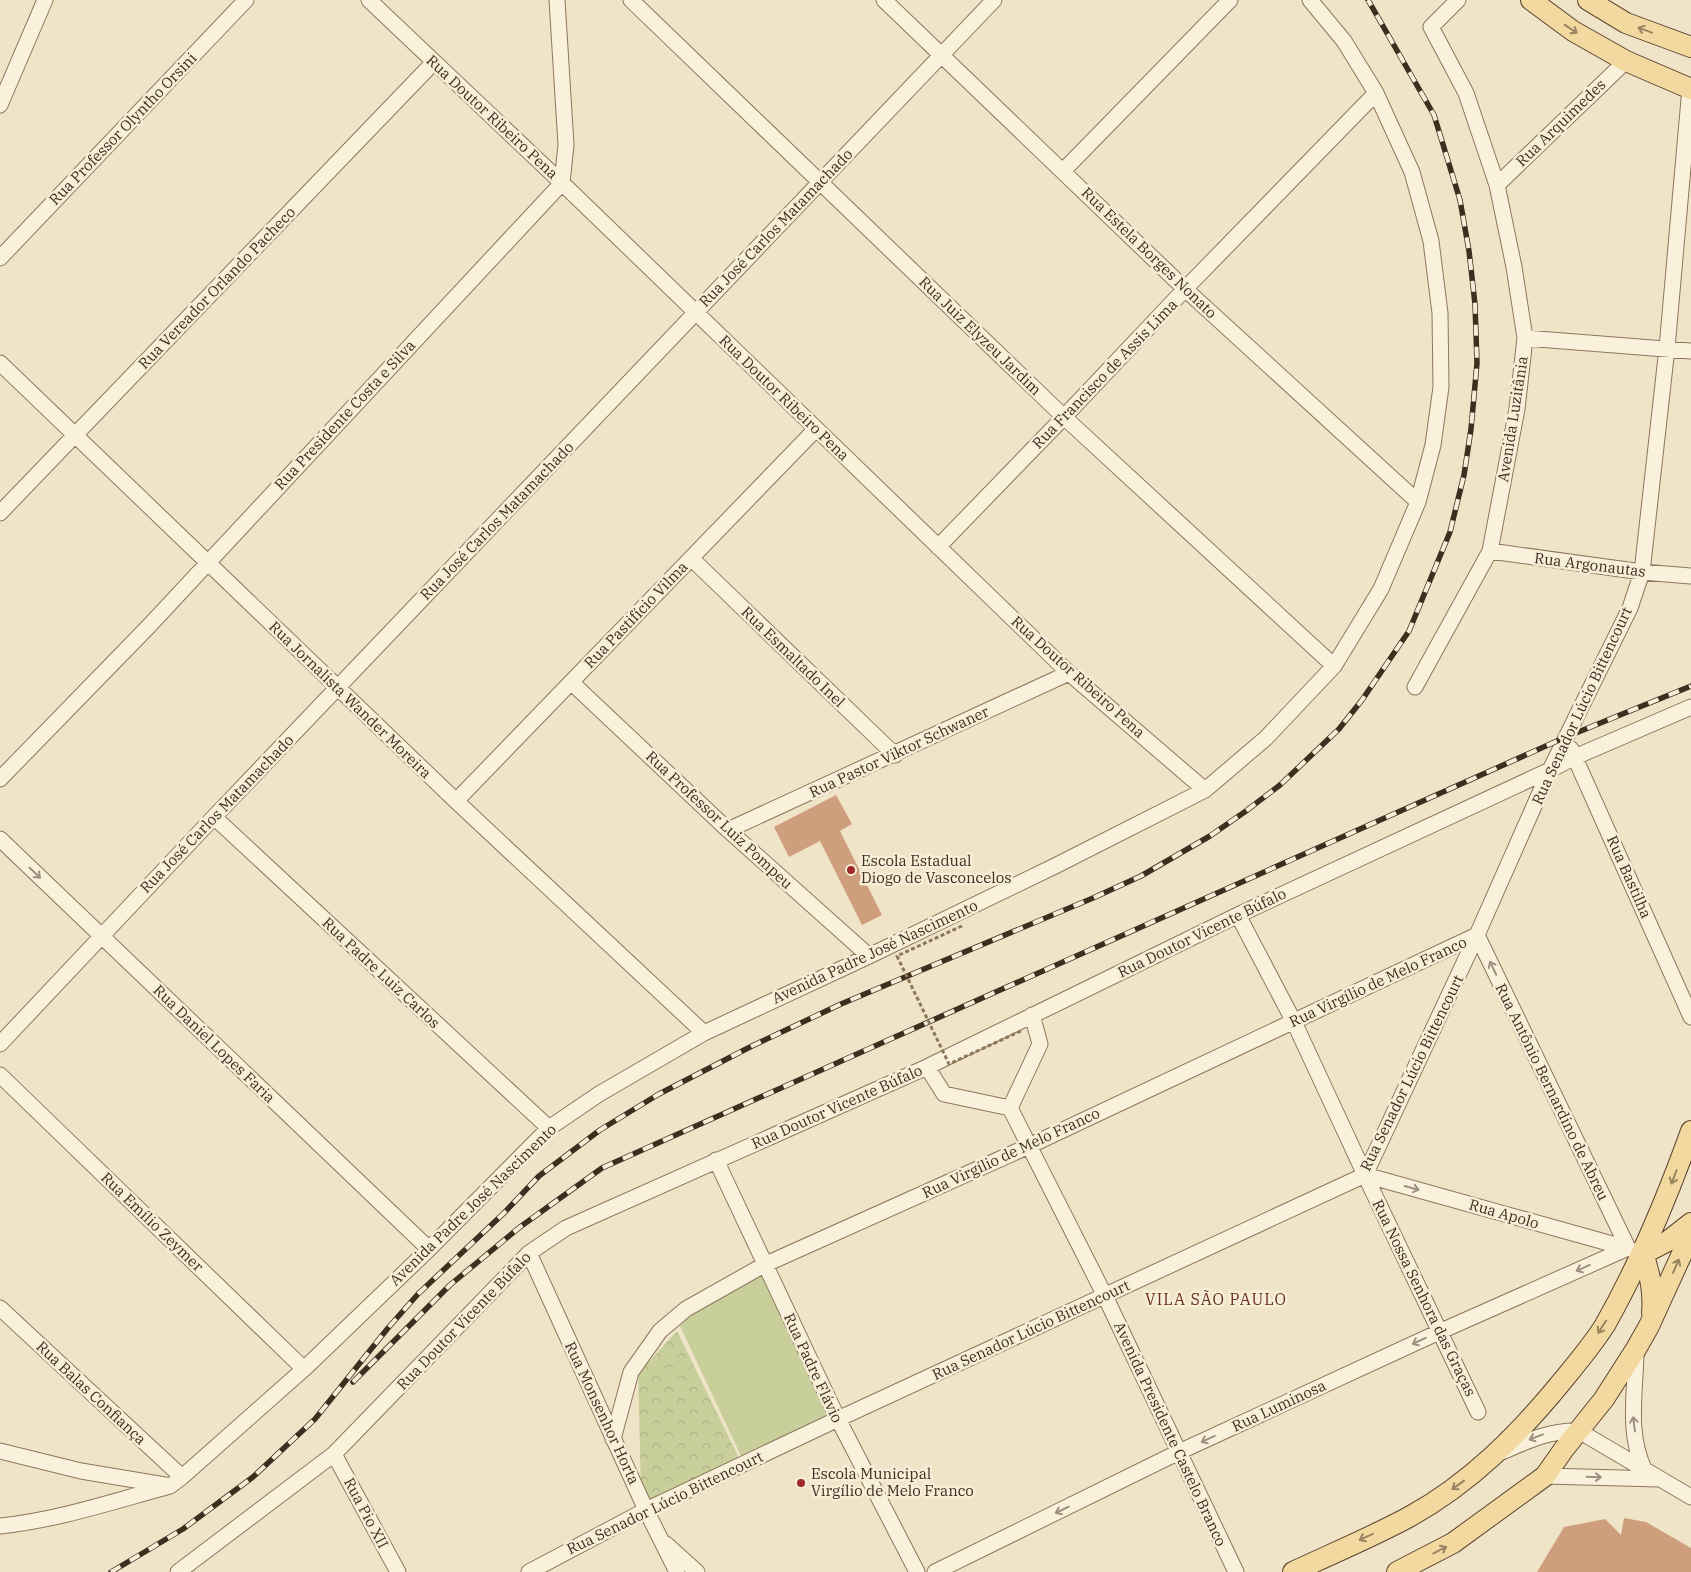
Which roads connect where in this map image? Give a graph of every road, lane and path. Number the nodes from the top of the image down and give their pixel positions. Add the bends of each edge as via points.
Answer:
1 (45, 0) edge
2 (246, 0) edge
3 (369, 0) edge
4 (557, 0) edge
5 (631, 0) edge
6 (884, 0) edge
7 (994, 0) edge
8 (1230, 0) edge
9 (1310, 0) edge
10 (1458, 0) edge
11 (1531, 0) edge
12 (1588, 0) edge
13 (1691, 47) edge
14 (942, 55) junction
15 (1626, 61) junction
16 (434, 62) junction
17 (1690, 89) edge
18 (1376, 93) junction
19 (0, 105) edge
20 (1063, 171) junction
21 (820, 182) junction
22 (562, 183) junction
23 (1497, 185) junction
24 (0, 258) edge
25 (1185, 289) junction
26 (695, 313) junction
27 (1525, 338) junction
28 (1667, 348) junction
29 (1691, 351) edge
30 (0, 362) edge
31 (1064, 417) junction
32 (816, 429) junction
33 (74, 436) junction
34 (1418, 502) junction
35 (0, 513) edge
36 (938, 547) junction
37 (1490, 551) junction
38 (691, 558) junction
39 (207, 563) junction
40 (1642, 572) junction
41 (1691, 576) edge
42 (1334, 666) junction
43 (1069, 673) junction
44 (571, 682) junction
45 (1414, 687) dead end
46 (338, 688) junction
47 (1691, 707) edge
48 (1566, 737) junction
49 (895, 755) junction
50 (1575, 757) junction
51 (1550, 770) junction
52 (0, 779) edge
53 (1205, 790) junction
54 (456, 801) junction
55 (214, 818) junction
56 (728, 830) junction
57 (0, 839) edge
58 (1238, 915) junction
59 (962, 926) dead end
60 (1477, 935) junction
61 (101, 936) junction
62 (869, 956) junction
63 (1032, 1016) junction
64 (1691, 1017) edge
65 (1294, 1022) junction
66 (1023, 1030) dead end
67 (704, 1033) junction
68 (0, 1044) edge
69 (927, 1067) junction
70 (0, 1074) edge
71 (1010, 1108) junction
72 (549, 1128) junction
73 (1691, 1131) edge
74 (1029, 1146) junction
75 (716, 1160) junction
76 (1365, 1175) junction
77 (1691, 1223) edge
78 (1691, 1234) edge
79 (429, 1249) junction
80 (1635, 1251) junction
81 (529, 1253) junction
82 (764, 1264) junction
83 (1105, 1296) junction
84 (0, 1308) edge
85 (1649, 1326) junction
86 (1439, 1332) junction
87 (1636, 1349) junction
88 (304, 1369) junction
89 (1478, 1412) dead end
90 (838, 1420) junction
91 (1579, 1431) junction
92 (613, 1438) junction
93 (0, 1451) edge
94 (1179, 1452) junction
95 (334, 1454) junction
96 (1496, 1454) junction
97 (1645, 1471) junction
98 (1545, 1476) junction
99 (1660, 1480) junction
100 (176, 1482) junction
101 (1691, 1497) edge
102 (646, 1510) junction
103 (0, 1526) edge
104 (660, 1538) junction
105 (178, 1572) edge
106 (398, 1572) edge
107 (529, 1572) edge
108 (677, 1572) edge
109 (697, 1572) edge
110 (917, 1572) edge
111 (935, 1572) edge
112 (1236, 1572) edge
113 (1293, 1572) edge
114 (1397, 1572) edge

1 - 19 street
2 - 24 street, Rua Professor Olyntho Orsini
3 - 16 street, Rua Doutor Ribeiro Pena
4 - 22 street via 566,145
5 - 21 street, Rua Juiz Elyzeu Jardim
6 - 14 street, Rua Estela Borges Nonato
7 - 14 street, Rua José Carlos Matamachado
8 - 20 street
9 - 18 street, Avenida Padre José Nascimento via 1344,40
10 - 23 street, Avenida Luzitânia via 1431,27 1466,92
11 -> 15 main road via 1573,31
13 -> 12 main road via 1626,23
14 - 20 street, Rua Estela Borges Nonato
14 - 21 street, Rua José Carlos Matamachado
15 - 17 main road
15 - 23 street, Rua Arquimedes
16 - 22 street, Rua Doutor Ribeiro Pena
16 - 33 street, Rua Vereador Orlando Pacheco
17 - 28 street, Rua Senador Lúcio Bittencourt
18 - 25 street, Rua Francisco de Assis Lima
18 - 34 street, Avenida Padre José Nascimento via 1412,172 1430,242 1440,313 1441,386 1432,445
20 - 25 street, Rua Estela Borges Nonato
21 - 26 street, Rua José Carlos Matamachado
21 - 31 street, Rua Juiz Elyzeu Jardim
22 - 26 street, Rua Doutor Ribeiro Pena
22 - 39 street, Rua Presidente Costa e Silva
23 - 27 street, Avenida Luzitânia
25 - 31 street, Rua Francisco de Assis Lima
25 - 34 street, Rua Estela Borges Nonato
26 - 32 street, Rua Doutor Ribeiro Pena
26 - 46 street, Rua José Carlos Matamachado
27 - 28 street
27 - 37 street, Avenida Luzitânia via 1517,409
28 - 29 street
28 - 40 street, Rua Senador Lúcio Bittencourt
30 - 33 street, Rua Jornalista Wander Moreira
31 - 36 street, Rua Francisco de Assis Lima
31 - 42 street, Rua Juiz Elyzeu Jardim
32 - 36 street, Rua Doutor Ribeiro Pena
32 - 38 street, Rua Pastifício Vilma
33 - 35 street, Rua Vereador Orlando Pacheco
33 - 39 street, Rua Jornalista Wander Moreira
34 - 42 street, Avenida Padre José Nascimento via 1381,589
36 - 43 street, Rua Doutor Ribeiro Pena
37 - 40 street, Rua Argonautas
37 - 45 street, Avenida Luzitânia
38 - 44 street, Rua Pastifício Vilma
38 - 49 street, Rua Esmaltado Inel
39 - 46 street, Rua Jornalista Wander Moreira
39 - 52 street, Rua Presidente Costa e Silva
40 - 41 street, Rua Argonautas
40 - 48 street, Rua Senador Lúcio Bittencourt via 1630,608
42 - 53 street, Avenida Padre José Nascimento via 1266,738
43 - 49 street, Rua Pastor Viktor Schwaner
43 - 53 street, Rua Doutor Ribeiro Pena
44 - 54 street, Rua Pastifício Vilma
44 - 56 street, Rua Professor Luiz Pompeu
46 - 54 street, Rua Jornalista Wander Moreira
46 - 55 street, Rua José Carlos Matamachado
47 - 50 street, Rua Doutor Vicente Búfalo
48 - 50 street, Rua Bastilha
48 - 51 street, Rua Senador Lúcio Bittencourt
49 - 56 street, Rua Pastor Viktor Schwaner
50 - 51 street, Rua Doutor Vicente Búfalo
50 - 64 street, Rua Bastilha
51 - 58 street, Rua Doutor Vicente Búfalo
51 - 60 street, Rua Senador Lúcio Bittencourt
53 - 62 street, Avenida Padre José Nascimento
54 - 67 street, Rua Jornalista Wander Moreira
55 - 61 street, Rua José Carlos Matamachado
55 - 72 street, Rua Padre Luiz Carlos
56 - 62 street, Rua Professor Luiz Pompeu
57 -> 61 street, Rua Daniel Lopes Faria
58 - 63 street, Rua Doutor Vicente Búfalo
58 - 65 street, Rua Nossa Senhora das Graças
59 - 66 path, bridge via 897,956 949,1064
60 - 65 street, Rua Virgílio de Melo Franco
60 - 76 street, Rua Senador Lúcio Bittencourt
80 -> 60 street, Rua Antônio Bernardino de Abreu
61 - 68 street, Rua José Carlos Matamachado
61 - 79 street, Rua Daniel Lopes Faria
62 - 67 street, Avenida Padre José Nascimento
63 - 69 street, Rua Doutor Vicente Búfalo
63 - 71 street via 1040,1044
65 - 74 street, Rua Virgílio de Melo Franco
65 - 76 street, Rua Nossa Senhora das Graças
67 - 72 street, Avenida Padre José Nascimento via 599,1094
69 - 71 street via 944,1094
69 - 75 street, Rua Doutor Vicente Búfalo
70 - 88 street, Rua Emílio Zeymer
71 - 74 street, Avenida Presidente Castelo Branco
72 - 79 street, Avenida Padre José Nascimento
73 -> 80 main road via 1674,1179
74 - 82 street, Rua Virgílio de Melo Franco
74 - 83 street, Avenida Presidente Castelo Branco
75 - 81 street, Rua Doutor Vicente Búfalo via 566,1228
75 - 82 street, Rua Padre Flávio
76 -> 80 street, Rua Apolo
76 - 83 street, Rua Senador Lúcio Bittencourt
76 - 86 street, Rua Nossa Senhora das Graças
77 - 80 main road via 1668,1241
85 -> 78 main road
79 - 88 street, Avenida Padre José Nascimento
80 - 85 main road via 1648,1267 1652,1289
80 -> 86 street, Rua Luminosa
80 -> 96 main road via 1604,1326 1541,1408
81 - 92 street, Rua Monsenhor Horta
81 - 95 street, Rua Doutor Vicente Búfalo
82 - 90 street, Rua Padre Flávio
82 - 92 street, Rua Virgílio de Melo Franco via 686,1309 660,1332 631,1372
83 - 90 street, Rua Senador Lúcio Bittencourt
83 - 94 street, Avenida Presidente Castelo Branco
84 - 100 street, Rua Balas Confiança
85 - 87 main road
86 - 89 street, Rua Nossa Senhora das Graças
86 -> 94 street, Rua Luminosa
87 - 91 main road
97 -> 87 street via 1638,1456 1633,1417
88 - 100 street, Avenida Padre José Nascimento
90 - 102 street, Rua Senador Lúcio Bittencourt
90 - 110 street, Rua Padre Flávio
91 -> 96 street via 1540,1435
91 - 97 street
91 - 98 main road
92 - 102 street, Rua Monsenhor Horta
93 - 100 street via 81,1471
94 -> 111 street, Rua Luminosa
94 - 112 street, Avenida Presidente Castelo Branco
95 - 105 street, Rua Doutor Vicente Búfalo
95 - 106 street, Rua Pio XII
96 -> 113 main road via 1459,1484 1410,1516
97 - 99 street
98 -> 99 street
114 -> 98 main road via 1453,1543
99 - 101 street
100 - 103 street via 46,1519
102 - 104 street, Rua Monsenhor Horta
102 - 107 street, Rua Senador Lúcio Bittencourt
104 - 108 street, Rua Monsenhor Horta
104 - 109 street

